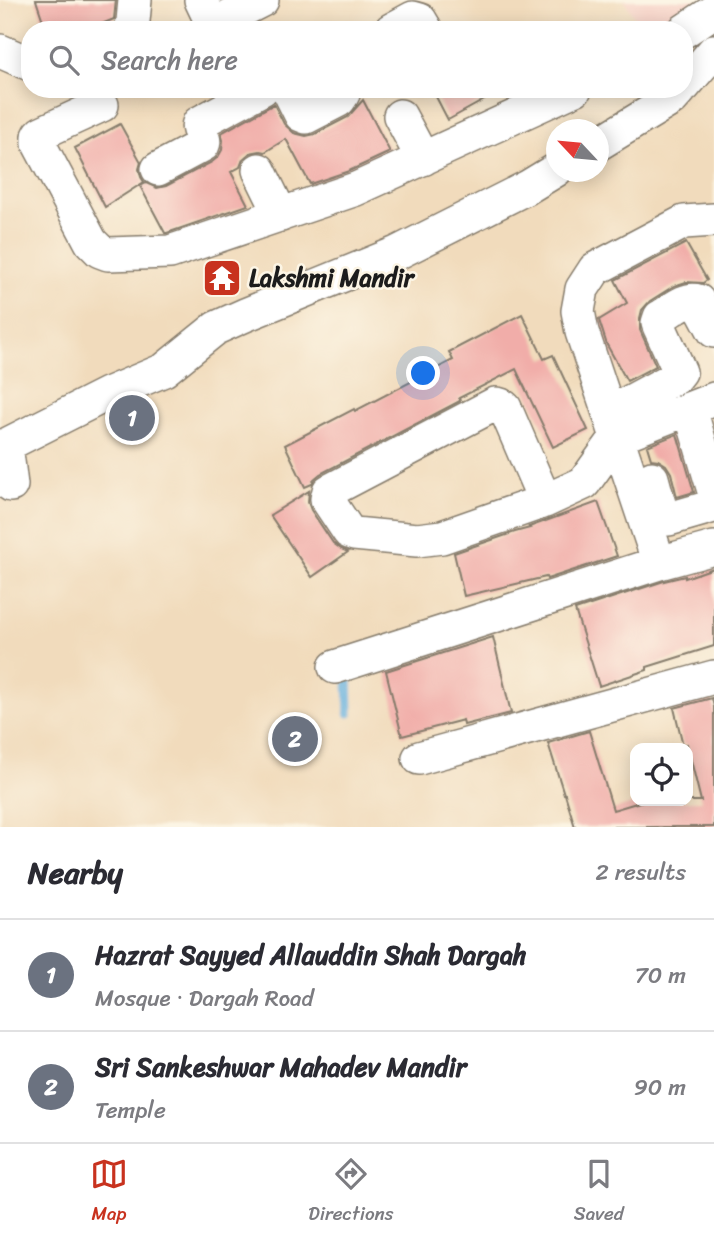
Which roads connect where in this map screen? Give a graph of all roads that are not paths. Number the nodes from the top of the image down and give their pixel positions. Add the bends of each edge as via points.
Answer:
1 (135, 0) edge
2 (201, 0) edge
3 (261, 0) edge
4 (133, 21) edge
5 (216, 21) edge
6 (221, 21) edge
7 (0, 51) edge
8 (714, 51) edge
9 (21, 60) edge
10 (693, 76) edge
11 (245, 98) edge
12 (292, 98) edge
13 (340, 98) edge
14 (673, 98) edge
15 (529, 99) edge
16 (102, 106) dead end
17 (400, 117) dead end
18 (609, 137) edge
19 (423, 159) junction
20 (158, 169) dead end
21 (259, 170) dead end
22 (546, 176) edge
23 (281, 215) junction
24 (714, 220) edge
25 (714, 331) edge
26 (702, 404) edge
27 (621, 426) junction
28 (11, 485) dead end
29 (714, 491) edge
30 (545, 501) junction
31 (714, 506) edge
32 (714, 548) edge
33 (659, 563) junction
34 (335, 667) dead end
35 (714, 677) edge
36 (419, 758) dead end

1 - 4 street
2 - 5 street via 210,19
3 - 6 street
7 - 9 street
8 - 10 street
11 - 20 street via 199,123 203,145
12 - 13 street via 306,117
14 - 18 street
15 - 19 street
16 - 23 street via 41,133 38,139 90,242 100,251 170,252
17 - 19 street
19 - 23 street via 356,190
21 - 23 street
22 - 28 street via 397,253 216,328 164,370 6,445
24 - 27 street via 684,222 595,269 582,289 578,311 582,332
25 - 27 street via 694,299 660,317 658,323 680,372
26 - 27 street
26 - 29 street
27 - 30 street via 584,483
27 - 31 street via 662,515 669,519
27 - 33 street
30 - 30 street via 442,537 417,540 354,534 327,495 499,404 505,408
32 - 33 street
33 - 34 street
35 - 36 street

